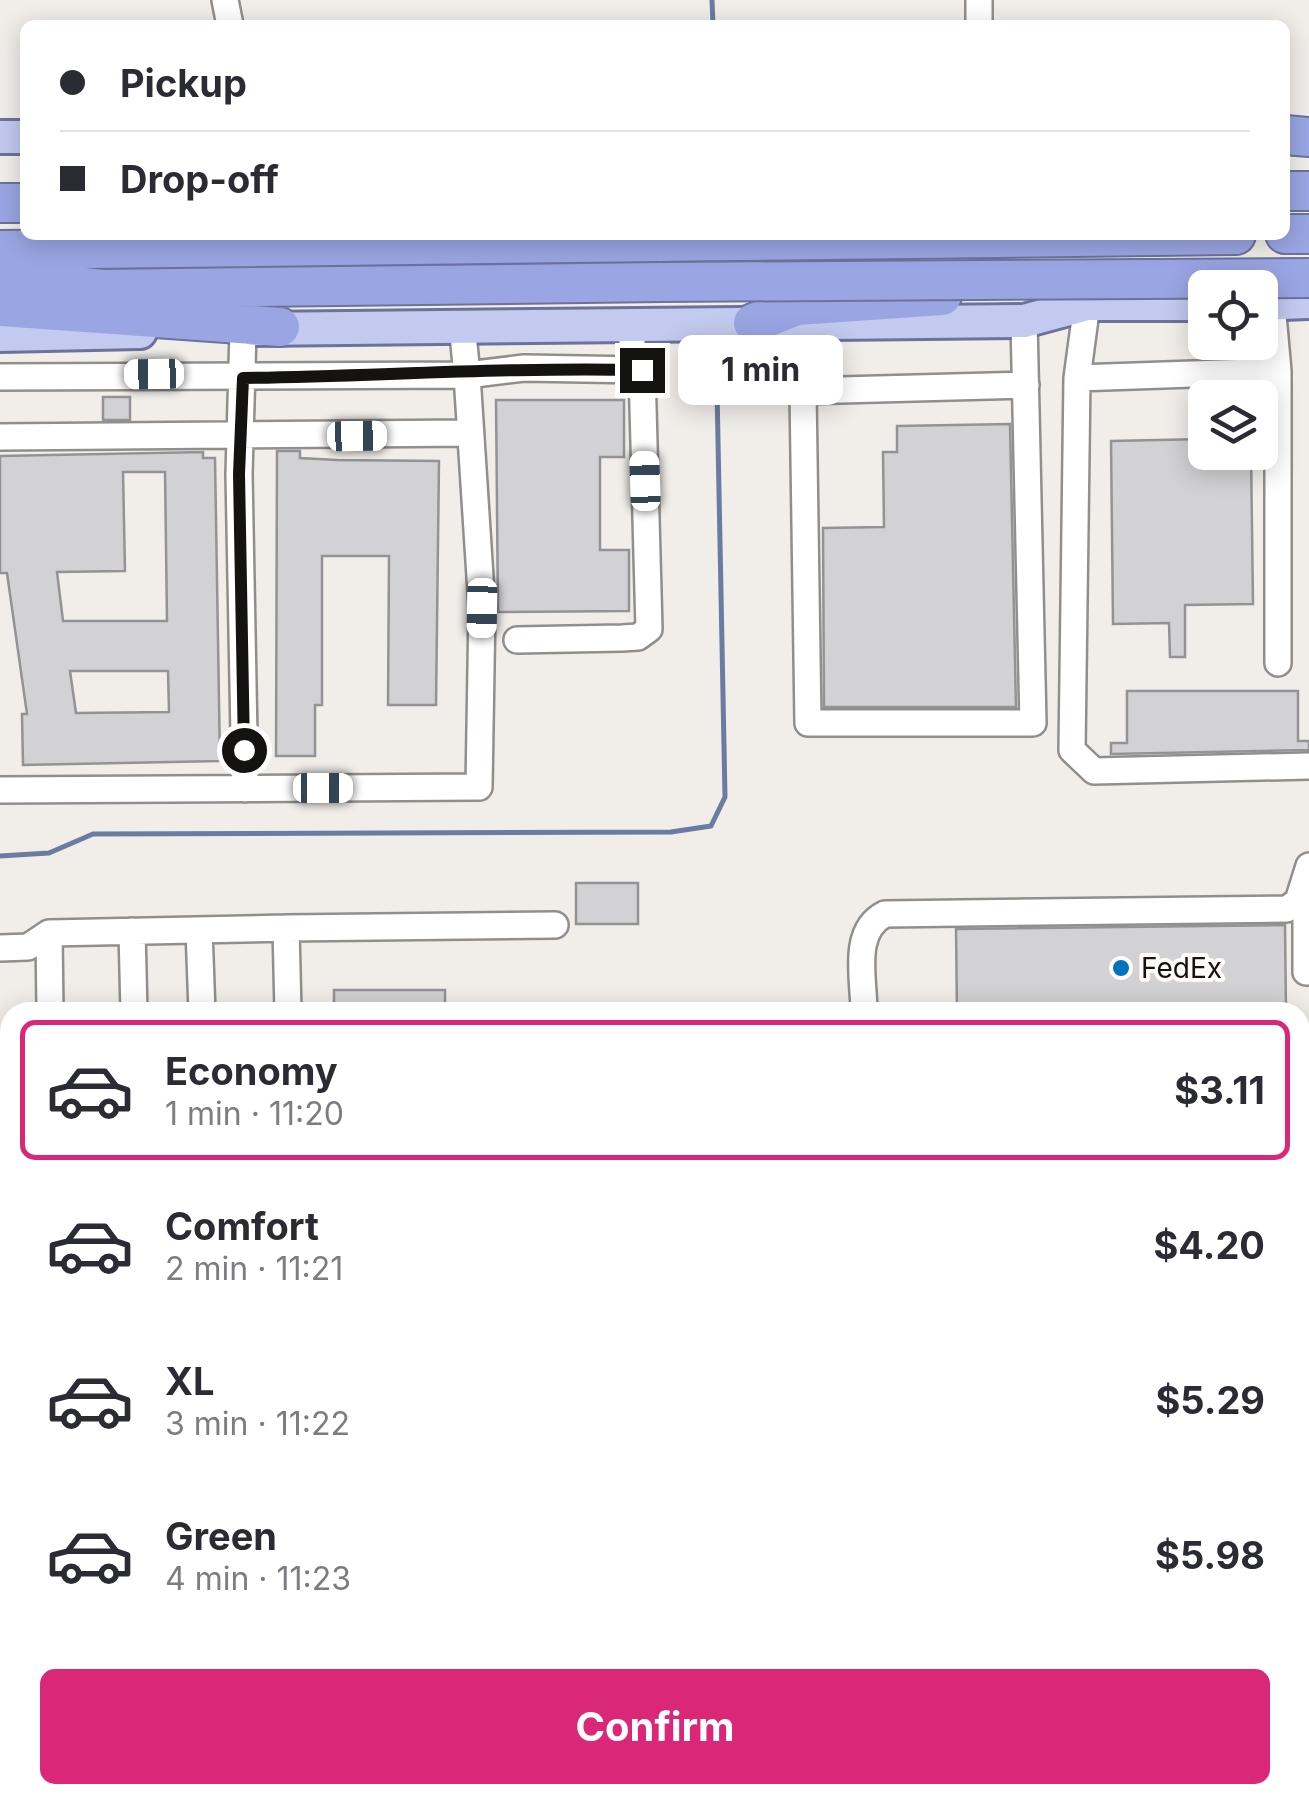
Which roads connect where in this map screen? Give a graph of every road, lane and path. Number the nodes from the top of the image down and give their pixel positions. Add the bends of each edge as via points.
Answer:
1 (899, 240) edge
2 (0, 250) edge
3 (1309, 275) edge
4 (0, 278) edge
5 (1309, 302) edge
6 (1278, 303) edge
7 (1087, 304) junction
8 (1188, 304) edge
9 (0, 308) edge
10 (1024, 321) junction
11 (753, 323) junction
12 (462, 324) junction
13 (802, 325) junction
14 (632, 326) junction
15 (280, 327) junction
16 (243, 331) junction
17 (0, 335) edge
18 (1276, 360) edge
19 (642, 370) junction
20 (1278, 371) junction
21 (466, 375) junction
22 (0, 377) edge
23 (243, 378) junction
24 (1077, 378) junction
25 (1026, 385) junction
26 (803, 391) junction
27 (470, 434) junction
28 (0, 438) edge
29 (243, 438) junction
30 (517, 640) dead end
31 (1278, 662) dead end
32 (1309, 766) edge
33 (244, 789) junction
34 (0, 790) edge
35 (1309, 866) edge
36 (1298, 902) junction
37 (555, 925) dead end
38 (286, 928) junction
39 (199, 930) junction
40 (132, 932) junction
41 (50, 933) junction
42 (0, 948) edge
43 (1306, 972) dead end
44 (50, 1002) edge
45 (134, 1002) edge
46 (202, 1002) edge
47 (288, 1002) edge
48 (864, 1002) edge

1 - 2 highway
3 - 4 highway, bridge via 102,289
3 - 11 highway via 797,306
5 - 6 main road
7 - 8 main road
7 - 10 main road
7 - 24 street
9 - 15 highway
10 - 13 main road
10 - 25 street
11 - 13 main road
11 - 14 main road
12 - 14 main road
12 - 15 main road
12 - 21 street
13 - 26 street
14 - 19 street via 632,350
15 - 16 main road
16 - 17 main road
16 - 23 street
18 - 20 street
19 - 21 street via 524,368
19 - 30 street via 649,629 638,637
20 - 24 street
20 - 31 street
21 - 23 street
21 - 27 street
22 - 23 street
23 - 29 street
24 - 32 street via 1072,750 1094,770
25 - 26 street
25 - 26 street via 1032,723 808,724
27 - 29 street
27 - 33 street via 482,608 479,787
28 - 29 street
29 - 33 street
33 - 34 street
35 - 36 street
36 - 43 street via 1306,911
36 - 48 street via 1287,909 885,914 863,933
37 - 38 street
38 - 39 street
38 - 47 street
39 - 40 street
39 - 46 street
40 - 41 street
40 - 45 street
41 - 42 street via 28,947
41 - 44 street

